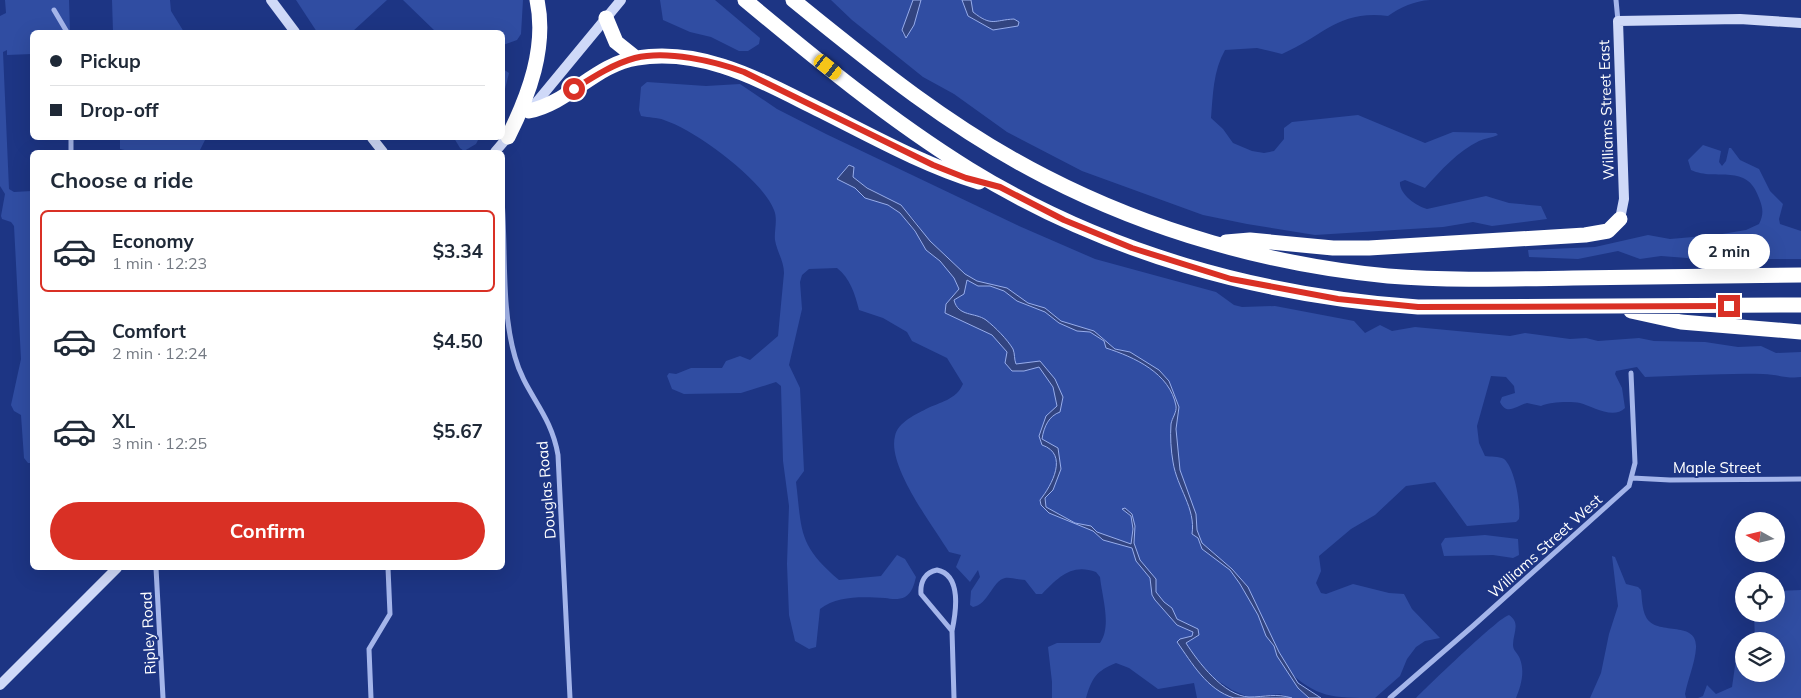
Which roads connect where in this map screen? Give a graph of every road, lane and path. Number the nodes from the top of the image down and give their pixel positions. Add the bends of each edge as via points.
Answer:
1 (271, 0) edge
2 (537, 0) edge
3 (621, 0) edge
4 (745, 0) edge
5 (793, 0) edge
6 (1616, 0) edge
7 (54, 10) dead end
8 (606, 18) junction
9 (1618, 21) junction
10 (1801, 23) edge
11 (66, 30) edge
12 (294, 30) edge
13 (636, 58) junction
14 (529, 111) junction
15 (508, 137) junction
16 (374, 140) edge
17 (382, 150) edge
18 (498, 150) edge
19 (1000, 187) junction
20 (1620, 219) joint
21 (1216, 244) junction
22 (505, 255) edge
23 (1801, 275) edge
24 (1801, 305) edge
25 (1621, 307) junction
26 (1801, 332) edge
27 (1631, 373) dead end
28 (1632, 478) junction
29 (1801, 479) edge
30 (112, 570) edge
31 (156, 570) edge
32 (388, 570) edge
33 (952, 631) junction
34 (0, 685) edge
35 (164, 698) edge
36 (371, 698) edge
37 (570, 698) edge
38 (954, 698) edge
39 (1390, 698) edge

1 - 12 street
2 - 15 highway via 540,22 538,53 526,96
3 - 8 street
4 - 19 highway via 891,115
5 - 21 highway via 925,104 1016,161 1108,206
6 - 9 street, Williams Street East
7 - 11 street
8 - 13 highway via 616,42
8 - 14 street
9 - 10 street via 1740,19
9 - 20 street, Williams Street East via 1624,199
13 - 14 highway via 593,77 546,106
13 - 19 highway via 683,58 730,67 933,165
14 - 15 street
15 - 18 street
16 - 17 street
19 - 25 highway via 1064,220 1132,248 1264,287 1418,307
20 - 21 highway via 1608,231 1594,234 1405,246 1334,248 1250,240
21 - 23 highway via 1326,268 1417,278
22 - 37 street, Douglas Road via 513,348 522,376 552,429 558,455
24 - 25 highway
25 - 26 highway via 1681,322
27 - 28 street via 1635,458
28 - 29 street, Maple Street
28 - 39 street, Williams Street West via 1624,492
30 - 34 street
31 - 35 street, Ripley Road
32 - 36 street via 390,614 370,649
33 - 33 street via 955,611 953,582 947,573 932,571 922,582 921,594
33 - 38 street

